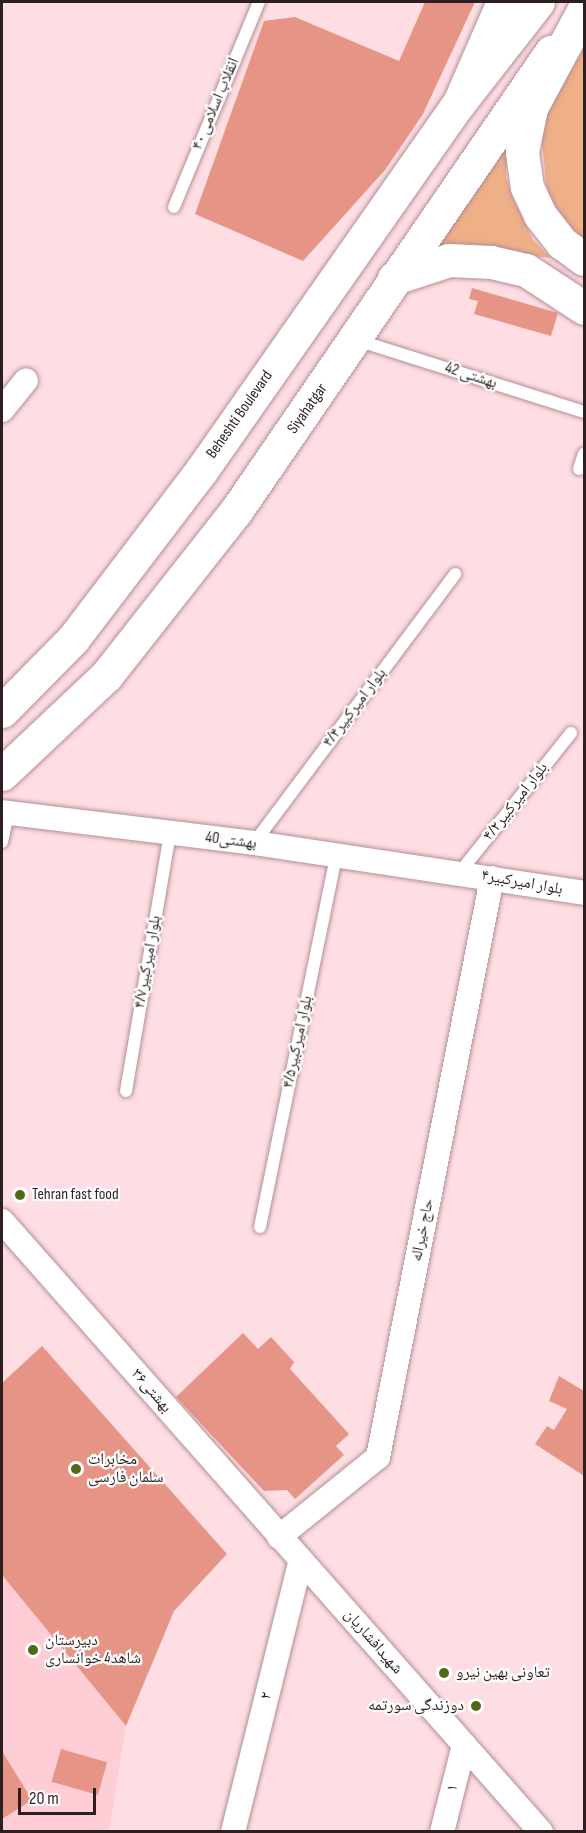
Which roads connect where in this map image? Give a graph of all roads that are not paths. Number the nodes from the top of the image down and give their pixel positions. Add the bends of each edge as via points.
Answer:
1 (259, 2) edge
2 (502, 2) edge
3 (538, 2) edge
4 (582, 12) edge
5 (459, 103) junction
6 (174, 207) dead end
7 (585, 259) edge
8 (394, 278) junction
9 (585, 308) edge
10 (357, 339) junction
11 (26, 380) dead end
12 (2, 410) edge
13 (585, 412) edge
14 (585, 454) edge
15 (579, 469) dead end
16 (455, 574) dead end
17 (2, 711) edge
18 (571, 733) dead end
19 (2, 774) edge
20 (5, 813) edge
21 (170, 834) junction
22 (2, 842) edge
23 (254, 843) junction
24 (336, 857) junction
25 (460, 872) junction
26 (492, 878) junction
27 (585, 893) edge
28 (126, 1091) dead end
29 (2, 1221) edge
30 (260, 1227) dead end
31 (279, 1537) junction
32 (301, 1560) junction
33 (464, 1745) junction
34 (233, 1832) edge
35 (442, 1832) edge
36 (540, 1832) edge

1 - 6 lane, انقلاب اسلامی ۴۰
2 - 5 main road
3 - 5 main road
4 - 7 main road via 531,108 522,152 527,188 540,215 562,243
4 - 8 main road, Siyahatgar via 516,97
5 - 17 main road, Beheshti Boulevard via 201,471 73,639
8 - 9 main road via 449,260 491,262 526,270
8 - 10 main road, Siyahatgar
10 - 13 lane, 42 بهشتی
10 - 19 main road, Siyahatgar via 236,511 106,676
11 - 12 street
14 - 15 lane
16 - 23 lane, بلوار امیرکبیر۴/۴
18 - 25 lane, بلوار امیرکبیر۴/۲
20 - 21 street, 40بهشتی
20 - 22 lane
21 - 23 street, 40بهشتی
21 - 28 lane, بلوار امیرکبیر۴/۷
23 - 24 street, 40بهشتی
24 - 25 street, 40بهشتی
24 - 30 lane, بلوار امیرکبیر۴/۵
25 - 26 street, ۴بلوار امیرکبیر
26 - 27 street, ۴بلوار امیرکبیر
26 - 31 street, حاج خیراله via 378,1457
29 - 31 street, بهشتی۳۶
31 - 32 street, بهشتی۳۶
32 - 33 street, شهیدافشاریان
32 - 34 street, ۲
33 - 35 street, ۱
33 - 36 street, شهیدافشاریان

